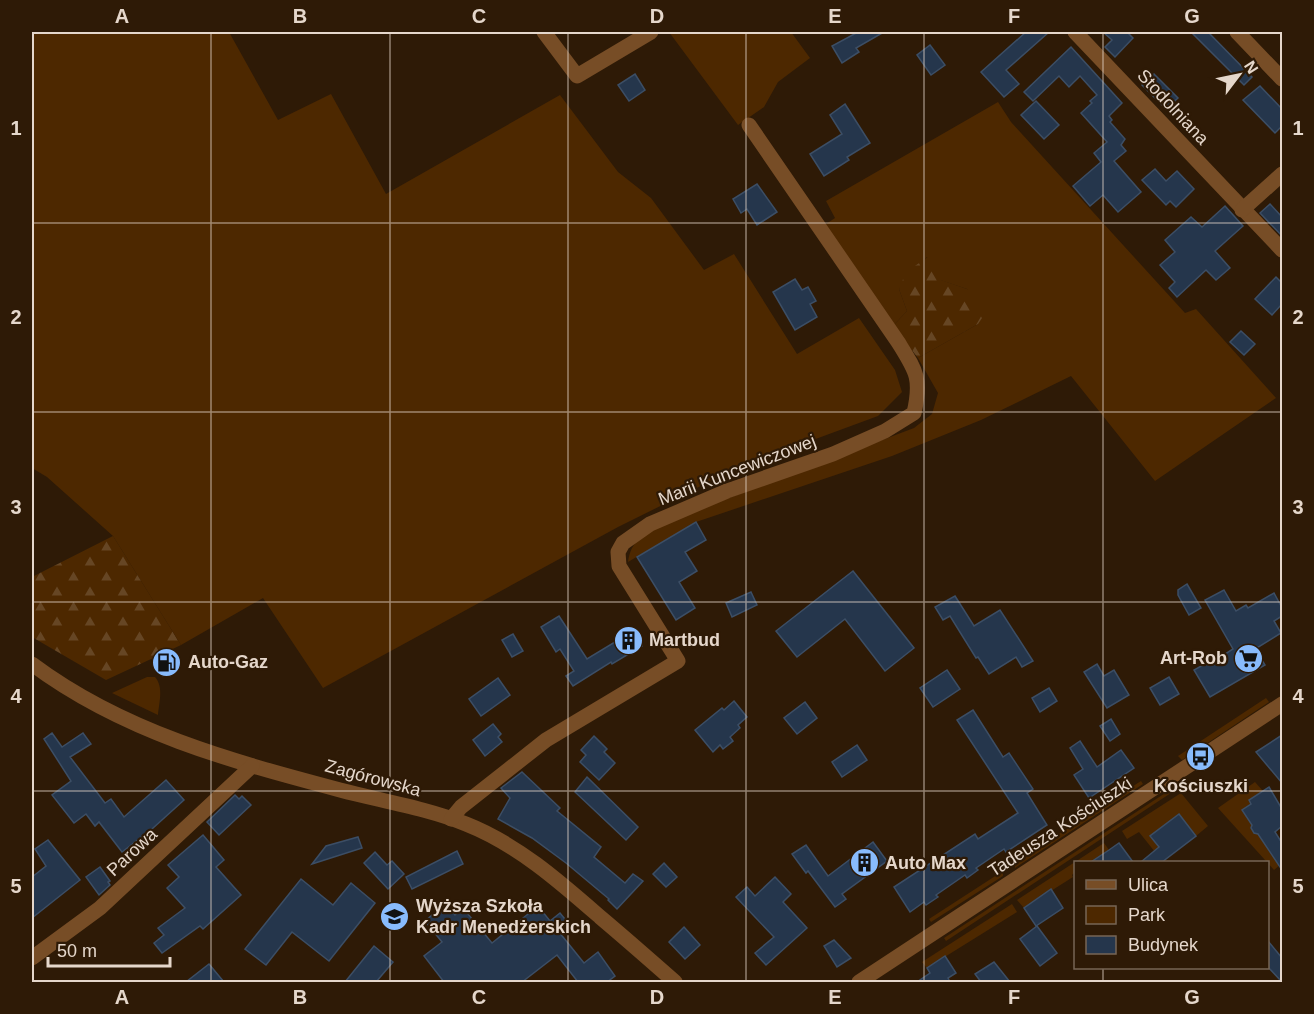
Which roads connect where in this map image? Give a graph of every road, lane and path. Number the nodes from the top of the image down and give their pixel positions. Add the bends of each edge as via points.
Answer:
1 (544, 32) edge
2 (651, 32) edge
3 (1075, 32) edge
4 (1236, 32) edge
5 (1282, 79) edge
6 (749, 125) dead end
7 (1282, 174) edge
8 (1242, 210) junction
9 (1282, 250) edge
10 (32, 664) edge
11 (1282, 704) edge
12 (252, 766) junction
13 (451, 819) junction
14 (32, 958) edge
15 (675, 982) edge
16 (859, 982) edge

1 - 2 street via 576,76
3 - 8 street, Stodolniana
4 - 5 street
6 - 13 street, Marii Kuncewiczowej via 915,369 919,391 915,413 833,454 727,491 650,524 623,543 618,552 619,566 678,661 546,740
7 - 8 street
8 - 9 street, Stodolniana
10 - 12 street, Zagórowska via 90,702 141,728
11 - 16 street, Tadeusza Kościuszki
12 - 13 street, Zagórowska
12 - 14 street, Parowa via 100,908
13 - 15 street, Zagórowska via 485,833 534,862

